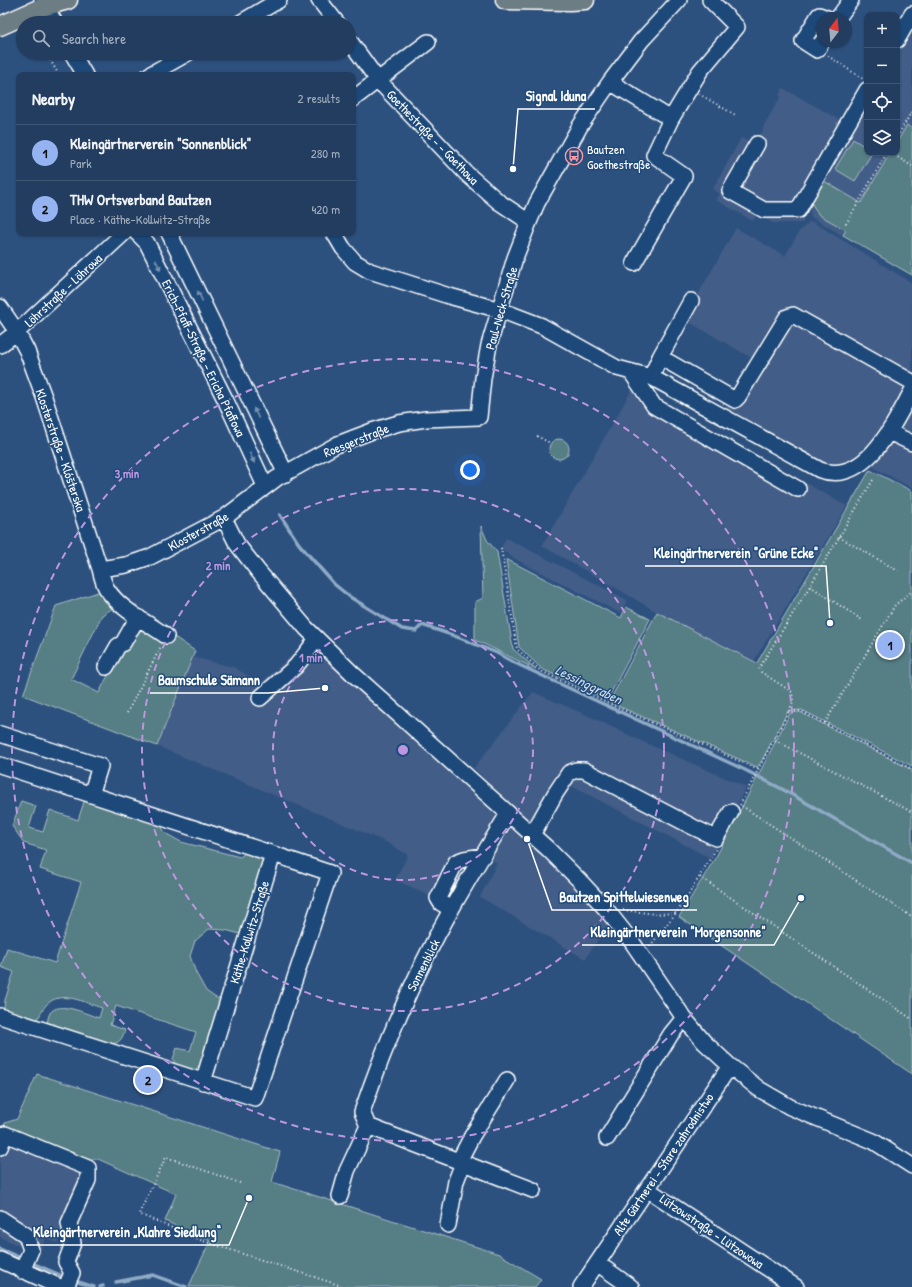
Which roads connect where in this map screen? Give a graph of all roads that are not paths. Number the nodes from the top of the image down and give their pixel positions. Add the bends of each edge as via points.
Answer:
1 (68, 0) edge
2 (279, 0) edge
3 (319, 0) edge
4 (505, 0) edge
5 (585, 0) edge
6 (679, 0) edge
7 (710, 0) edge
8 (851, 0) edge
9 (44, 3) edge
10 (842, 12) edge
11 (912, 14) edge
12 (19, 16) edge
13 (51, 16) edge
14 (252, 16) edge
15 (331, 16) edge
16 (16, 18) edge
17 (816, 20) edge
18 (0, 26) edge
19 (900, 35) edge
20 (428, 42) dead end
21 (816, 45) edge
22 (356, 50) edge
23 (76, 60) edge
24 (176, 60) edge
25 (83, 72) edge
26 (154, 72) edge
27 (377, 79) junction
28 (610, 82) junction
29 (864, 95) edge
30 (356, 96) edge
31 (671, 119) junction
32 (757, 144) dead end
33 (528, 222) junction
34 (121, 236) edge
35 (140, 236) edge
36 (170, 236) edge
37 (336, 236) edge
38 (634, 263) dead end
39 (691, 301) dead end
40 (0, 307) edge
41 (500, 310) junction
42 (18, 332) junction
43 (0, 345) edge
44 (660, 357) junction
45 (631, 372) junction
46 (652, 377) junction
47 (912, 382) edge
48 (912, 391) edge
49 (479, 417) joint
50 (889, 432) junction
51 (912, 443) edge
52 (286, 474) junction
53 (265, 486) junction
54 (798, 489) dead end
55 (224, 518) junction
56 (100, 568) junction
57 (138, 617) junction
58 (166, 636) road end
59 (317, 639) junction
60 (106, 667) dead end
61 (260, 698) dead end
62 (0, 734) edge
63 (0, 765) edge
64 (91, 795) junction
65 (735, 808) road end
66 (508, 814) junction
67 (532, 835) junction
68 (273, 854) junction
69 (0, 1016) edge
70 (684, 1018) junction
71 (730, 1066) junction
72 (508, 1080) dead end
73 (203, 1082) junction
74 (368, 1126) junction
75 (607, 1138) dead end
76 (0, 1147) edge
77 (461, 1162) junction
78 (912, 1166) edge
79 (647, 1189) junction
80 (534, 1190) dead end
81 (340, 1196) dead end
82 (0, 1218) edge
83 (448, 1225) dead end
84 (0, 1260) edge
85 (597, 1263) junction
86 (22, 1271) junction
87 (59, 1287) edge
88 (581, 1287) edge
89 (630, 1287) edge
90 (796, 1287) edge

1 - 9 main road
2 - 14 street
3 - 15 street
4 - 5 main road
6 - 28 street, Paul-Neck-Straße via 641,41
7 - 31 street via 737,27 700,71
8 - 10 street
9 - 12 main road
9 - 13 street
11 - 19 street
16 - 18 main road
17 - 21 street via 803,40
20 - 27 street
22 - 27 street, Goethestraße - - Goethowa
23 - 25 street
24 - 26 street
27 - 30 street
27 - 33 street, Goethestraße - - Goethowa via 467,174 499,202
28 - 31 street
28 - 33 street, Paul-Neck-Straße via 580,126
29 - 32 street via 798,210 764,210 730,191
31 - 38 street via 654,155 684,176
33 - 41 street, Paul-Neck-Straße
34 - 42 street, Löhrstraße - Löhrowa
35 -> 53 street, Erich-Pfaff-Straße – Ericha Pfaffowa via 147,243 226,401
52 -> 36 street, Erich-Pfaff-Straße – Ericha Pfaffowa
37 - 41 street via 355,262 370,271
39 - 44 street
40 - 42 street, Klosterstraße - Klóšterska
41 - 45 street via 542,326 617,368
41 - 49 street, Paul-Neck-Straße via 482,378
42 - 43 street, Löhrstraße - Löhrowa
42 - 56 street, Klosterstraße - Klóšterska via 44,396
44 - 46 street
44 - 47 street via 734,400 787,317 793,316
45 - 46 street
45 - 54 street via 654,406
46 - 50 street via 830,474 852,469 876,450
48 - 50 street
49 - 52 street, Roesgerstraße via 399,423 338,444
50 - 51 street
52 - 53 street, Klosterstraße
53 - 55 street, Klosterstraße
55 - 56 street, Klosterstraße via 150,557 126,565
55 - 59 street via 237,544 263,578 311,623
56 - 57 street, Klosterstraße - Klóšterska via 108,590 121,605
57 - 58 street, Klosterstraße - Klóšterska
57 - 60 street
59 - 61 street via 296,666
59 - 66 street via 356,668
62 - 64 street via 100,766
63 - 64 street
64 - 68 street
65 - 67 street via 716,838 584,770 576,770 569,773
66 - 67 street
66 - 74 street, Sonnenblick via 451,909 407,995 362,1112
67 - 70 street via 610,914
68 - 73 street, Käthe-Kollwitz-Straße
68 - 73 street via 330,873 256,1098
69 - 73 street
70 - 71 street via 704,1042
70 - 75 street via 671,1034
71 - 78 street via 759,1089 790,1107 873,1140
71 - 79 street, Alte Gärtnerei - Stare zahrodnistwo
72 - 77 street via 472,1136
74 - 77 street
74 - 81 street via 347,1171
76 - 87 street via 5,1134 88,1168 88,1180 69,1224 72,1243 66,1262 72,1273
77 - 80 street
77 - 83 street
79 - 85 street, Alte Gärtnerei - Stare zahrodnistwo
79 - 90 street, Lützowstraße - Lützowowa
82 - 86 street via 26,1235 31,1250
84 - 86 street
85 - 88 street, Alte Gärtnerei - Stare zahrodnistwo
85 - 89 street
86 - 87 street

